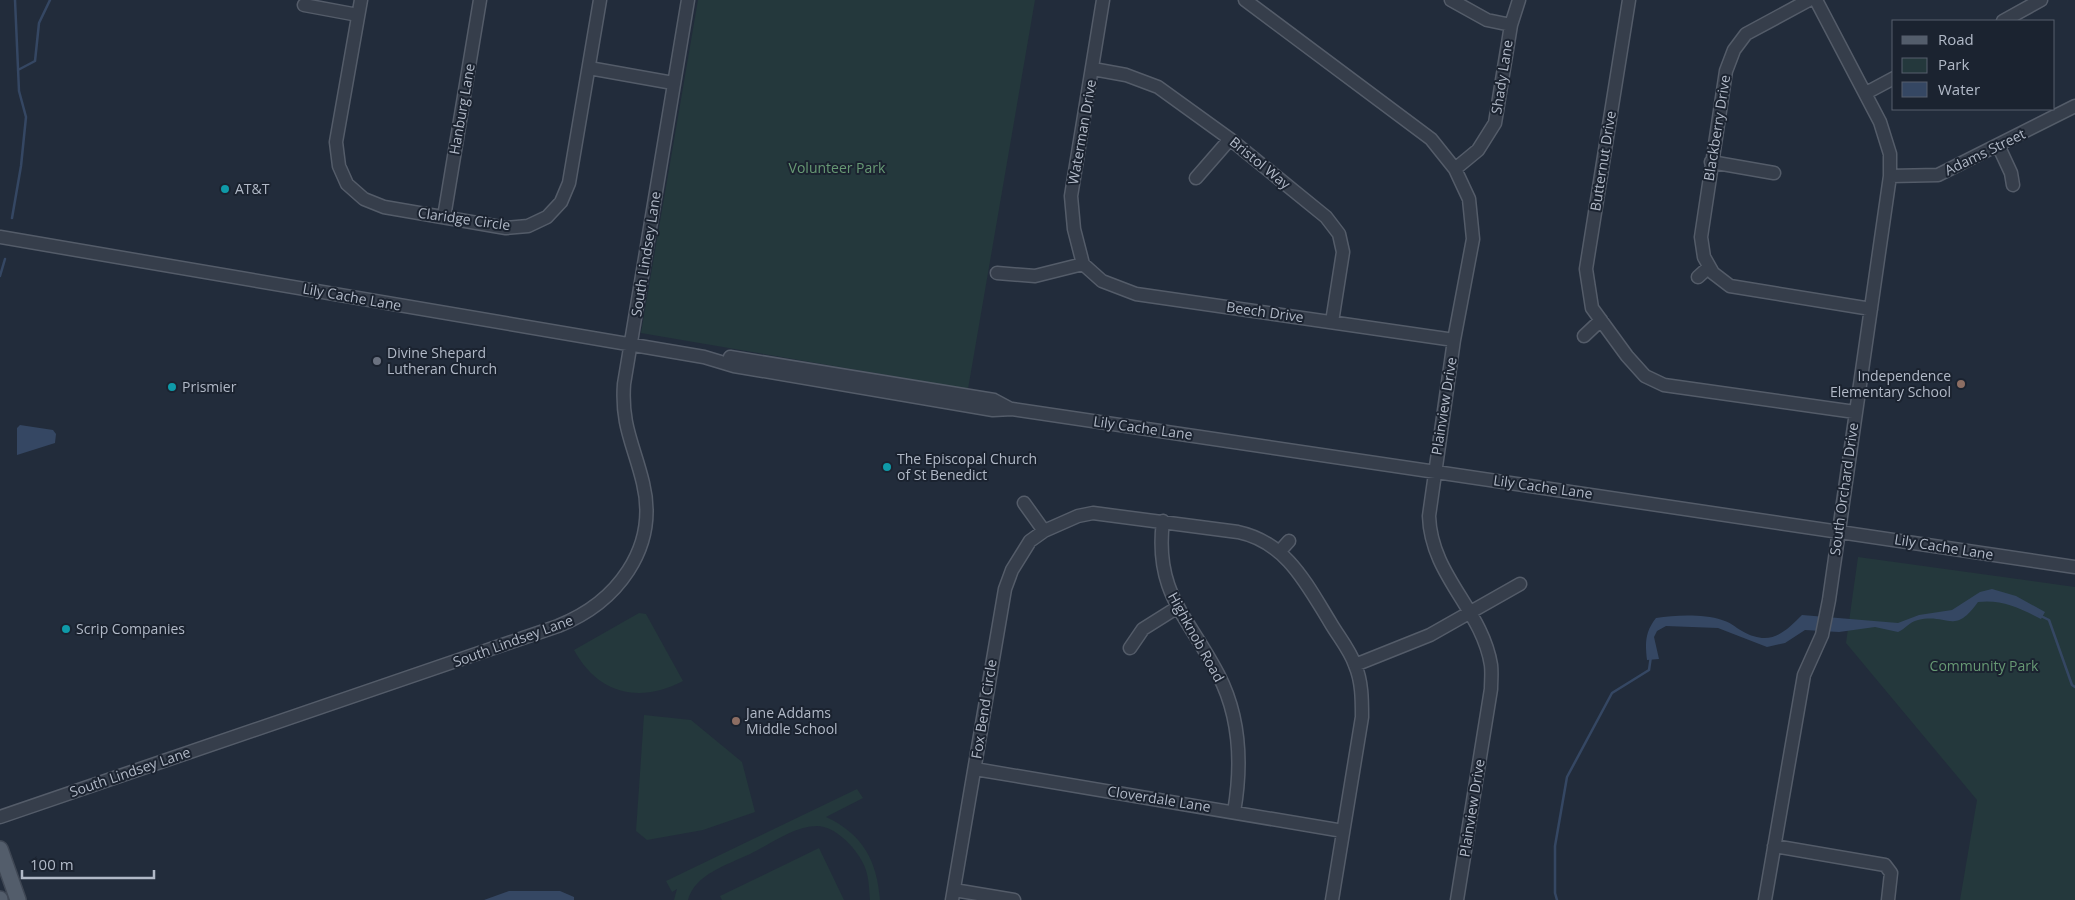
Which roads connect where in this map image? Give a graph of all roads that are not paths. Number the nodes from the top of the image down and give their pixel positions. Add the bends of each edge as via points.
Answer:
1 (361, 0) edge
2 (480, 0) edge
3 (600, 0) edge
4 (688, 0) edge
5 (1103, 0) edge
6 (1246, 0) edge
7 (1451, 0) edge
8 (1519, 0) edge
9 (1629, 0) edge
10 (1809, 0) edge
11 (1816, 0) edge
12 (2041, 0) edge
13 (304, 5) dead end
14 (358, 15) junction
15 (2005, 20) edge
16 (1511, 25) junction
17 (589, 68) junction
18 (1093, 69) junction
19 (1892, 79) edge
20 (674, 83) junction
21 (1866, 93) junction
22 (2075, 106) edge
23 (1230, 139) junction
24 (1998, 145) junction
25 (1711, 162) junction
26 (1455, 169) junction
27 (1774, 173) dead end
28 (1890, 176) junction
29 (1196, 178) dead end
30 (2013, 186) dead end
31 (444, 217) junction
32 (0, 237) edge
33 (1083, 264) junction
34 (1709, 267) junction
35 (997, 273) dead end
36 (1698, 277) dead end
37 (1871, 309) junction
38 (1601, 320) junction
39 (1332, 322) junction
40 (1584, 336) dead end
41 (1454, 340) junction
42 (632, 344) junction
43 (1855, 412) junction
44 (1435, 471) junction
45 (1024, 503) dead end
46 (1163, 521) junction
47 (1044, 530) junction
48 (1839, 531) junction
49 (1289, 541) dead end
50 (1280, 551) junction
51 (2075, 567) edge
52 (1520, 584) dead end
53 (1178, 607) junction
54 (1469, 614) junction
55 (1130, 648) dead end
56 (1356, 665) junction
57 (975, 769) junction
58 (1234, 812) junction
59 (0, 817) edge
60 (1343, 831) junction
61 (1774, 846) junction
62 (0, 849) edge
63 (953, 895) edge
64 (18, 900) edge
65 (1014, 900) edge
66 (1332, 900) edge
67 (1457, 900) edge
68 (1765, 900) edge
69 (1888, 900) edge

1 - 14 street, Claridge Circle
2 - 31 street, Hanburg Lane
3 - 17 street, Claridge Circle
4 - 20 street, South Lindsey Lane
5 - 18 street, Waterman Drive
6 - 26 street, Plainview Drive via 1430,139
7 - 16 street via 1487,20
8 - 16 street, Shady Lane
9 - 38 street, Butternut Drive via 1586,269 1592,308
10 - 25 street, Blackberry Drive via 1746,34 1734,50 1726,71
11 - 21 street, South Orchard Drive
12 - 15 street
13 - 14 street
14 - 31 street, Claridge Circle via 336,142 339,166 347,184 364,199 384,207
16 - 26 street, Shady Lane via 1495,123 1478,150
17 - 20 street
17 - 31 street, Claridge Circle via 569,183 560,202 546,217 528,226 506,228
18 - 23 street, Bristol Way via 1126,75 1158,87
18 - 33 street, Waterman Drive via 1071,196 1074,229
19 - 21 street
20 - 42 street, South Lindsey Lane
21 - 28 street, South Orchard Drive via 1890,154
22 - 24 street, Adams Street
23 - 29 street
23 - 39 street, Bristol Way via 1326,217 1338,234 1343,252
24 - 28 street, Adams Street via 1938,175
24 - 30 street via 2011,173
25 - 27 street
25 - 34 street, Blackberry Drive via 1701,237
26 - 41 street, Plainview Drive via 1469,199 1473,239
28 - 37 street, South Orchard Drive
32 - 42 street, Lily Cache Lane
33 - 35 street via 1035,276
33 - 39 street, Beech Drive via 1102,281 1136,294
34 - 36 street
34 - 37 street via 1730,286
37 - 43 street, South Orchard Drive
38 - 40 street
38 - 43 street, Butternut Drive via 1645,376 1664,385
39 - 41 street, Beech Drive
41 - 44 street, Plainview Drive
42 - 44 street, Lily Cache Lane via 704,357 734,357 994,400 1012,409
42 - 59 street, South Lindsey Lane via 624,384 623,417 643,482 646,521 640,549 626,577 593,609 548,630
43 - 48 street, South Orchard Drive
44 - 48 street, Lily Cache Lane
44 - 54 street, Plainview Drive via 1430,535 1437,558
45 - 47 street
46 - 47 street, Fox Bend Circle via 1093,513
46 - 50 street, Fox Bend Circle via 1245,533
46 - 53 street, Highknob Road via 1162,565 1168,588
47 - 57 street, Fox Bend Circle via 1030,541 1018,558 1005,589
48 - 51 street, Lily Cache Lane
48 - 61 street, South Orchard Drive via 1822,636 1804,674
49 - 50 street
50 - 56 street, Fox Bend Circle via 1298,570
52 - 54 street
53 - 55 street via 1143,629
53 - 58 street, Highknob Road via 1219,676 1234,719 1240,770
54 - 56 street via 1430,635
54 - 67 street, Plainview Drive via 1480,630 1492,667
56 - 60 street, Fox Bend Circle via 1362,694 1362,718
57 - 58 street, Cloverdale Lane
57 - 63 street, Fox Bend Circle
58 - 60 street, Cloverdale Lane
60 - 66 street, Fox Bend Circle
61 - 68 street, South Orchard Drive
61 - 69 street via 1885,865 1891,873
62 - 64 main road
63 - 65 street

